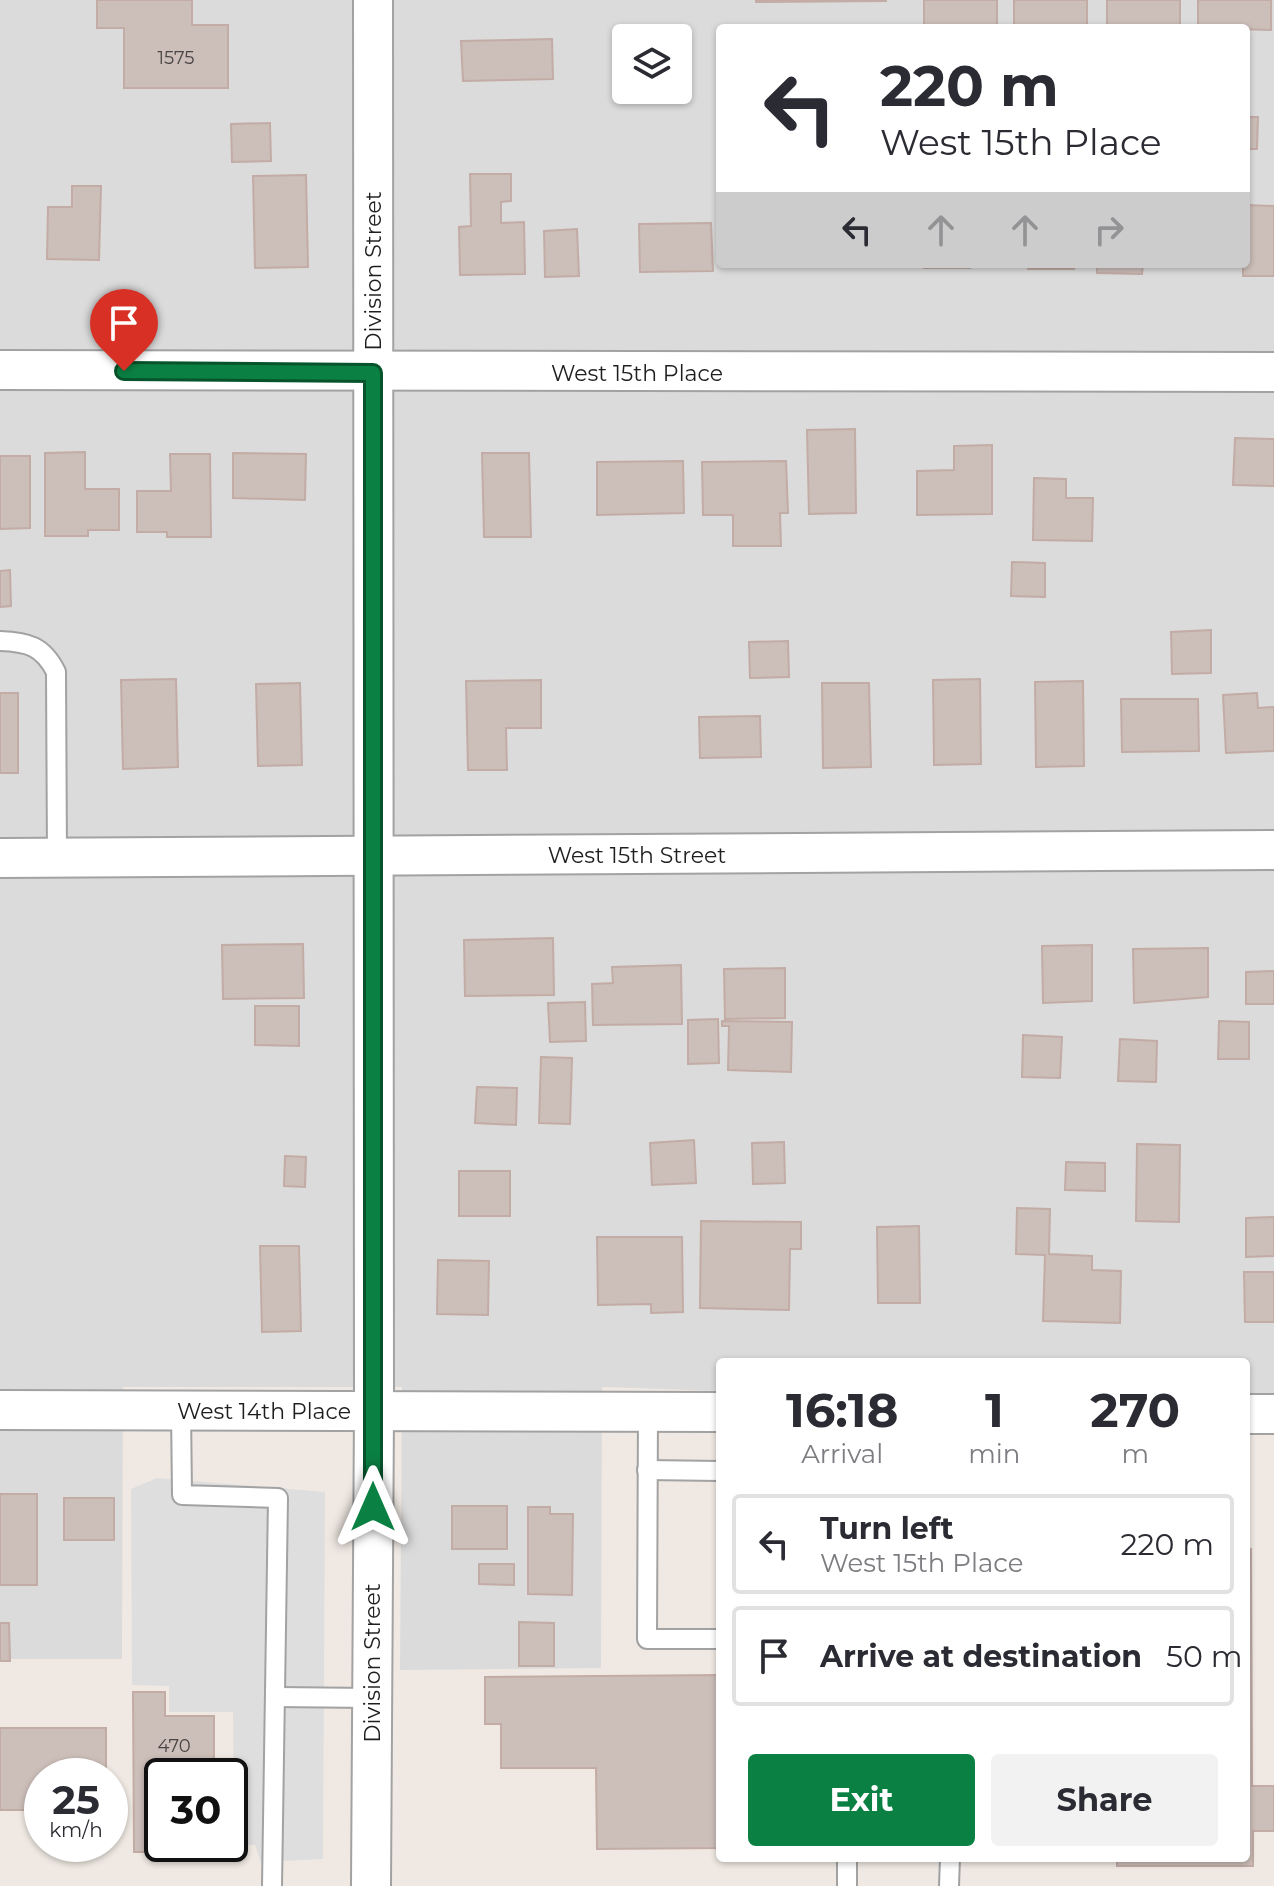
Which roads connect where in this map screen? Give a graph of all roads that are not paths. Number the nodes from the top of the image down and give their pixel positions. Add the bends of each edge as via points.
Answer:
1 (373, 0) edge
2 (0, 370) edge
3 (1274, 372) edge
4 (373, 373) junction
5 (0, 641) edge
6 (1274, 850) edge
7 (372, 856) junction
8 (0, 858) edge
9 (57, 858) junction
10 (0, 1410) edge
11 (181, 1410) junction
12 (374, 1412) junction
13 (648, 1412) junction
14 (716, 1412) edge
15 (1250, 1414) edge
16 (1274, 1414) edge
17 (647, 1470) junction
18 (716, 1471) edge
19 (716, 1639) edge
20 (275, 1697) junction
21 (372, 1698) junction
22 (847, 1862) edge
23 (950, 1862) edge
24 (272, 1886) edge
25 (371, 1886) edge
26 (847, 1886) edge
27 (949, 1886) edge

1 - 4 street, Division Street
2 - 4 street, West 15th Place
3 - 4 street, West 15th Place
4 - 7 street, Division Street
5 - 9 lane via 35,645 56,672
6 - 7 street, West 15th Street
7 - 9 street, West 15th Street
7 - 12 street, Division Street
8 - 9 street, West 15th Street
10 - 11 street, West 14th Place
11 - 12 street, West 14th Place
11 - 20 lane via 182,1495 278,1498
12 - 13 street, West 14th Place
12 - 21 street, Division Street
13 - 14 street, West 14th Place
13 - 17 lane
15 - 16 street
17 - 18 lane
17 - 19 lane via 647,1639
20 - 21 lane
20 - 24 lane
21 - 25 street, Division Street
22 - 26 lane
23 - 27 lane

